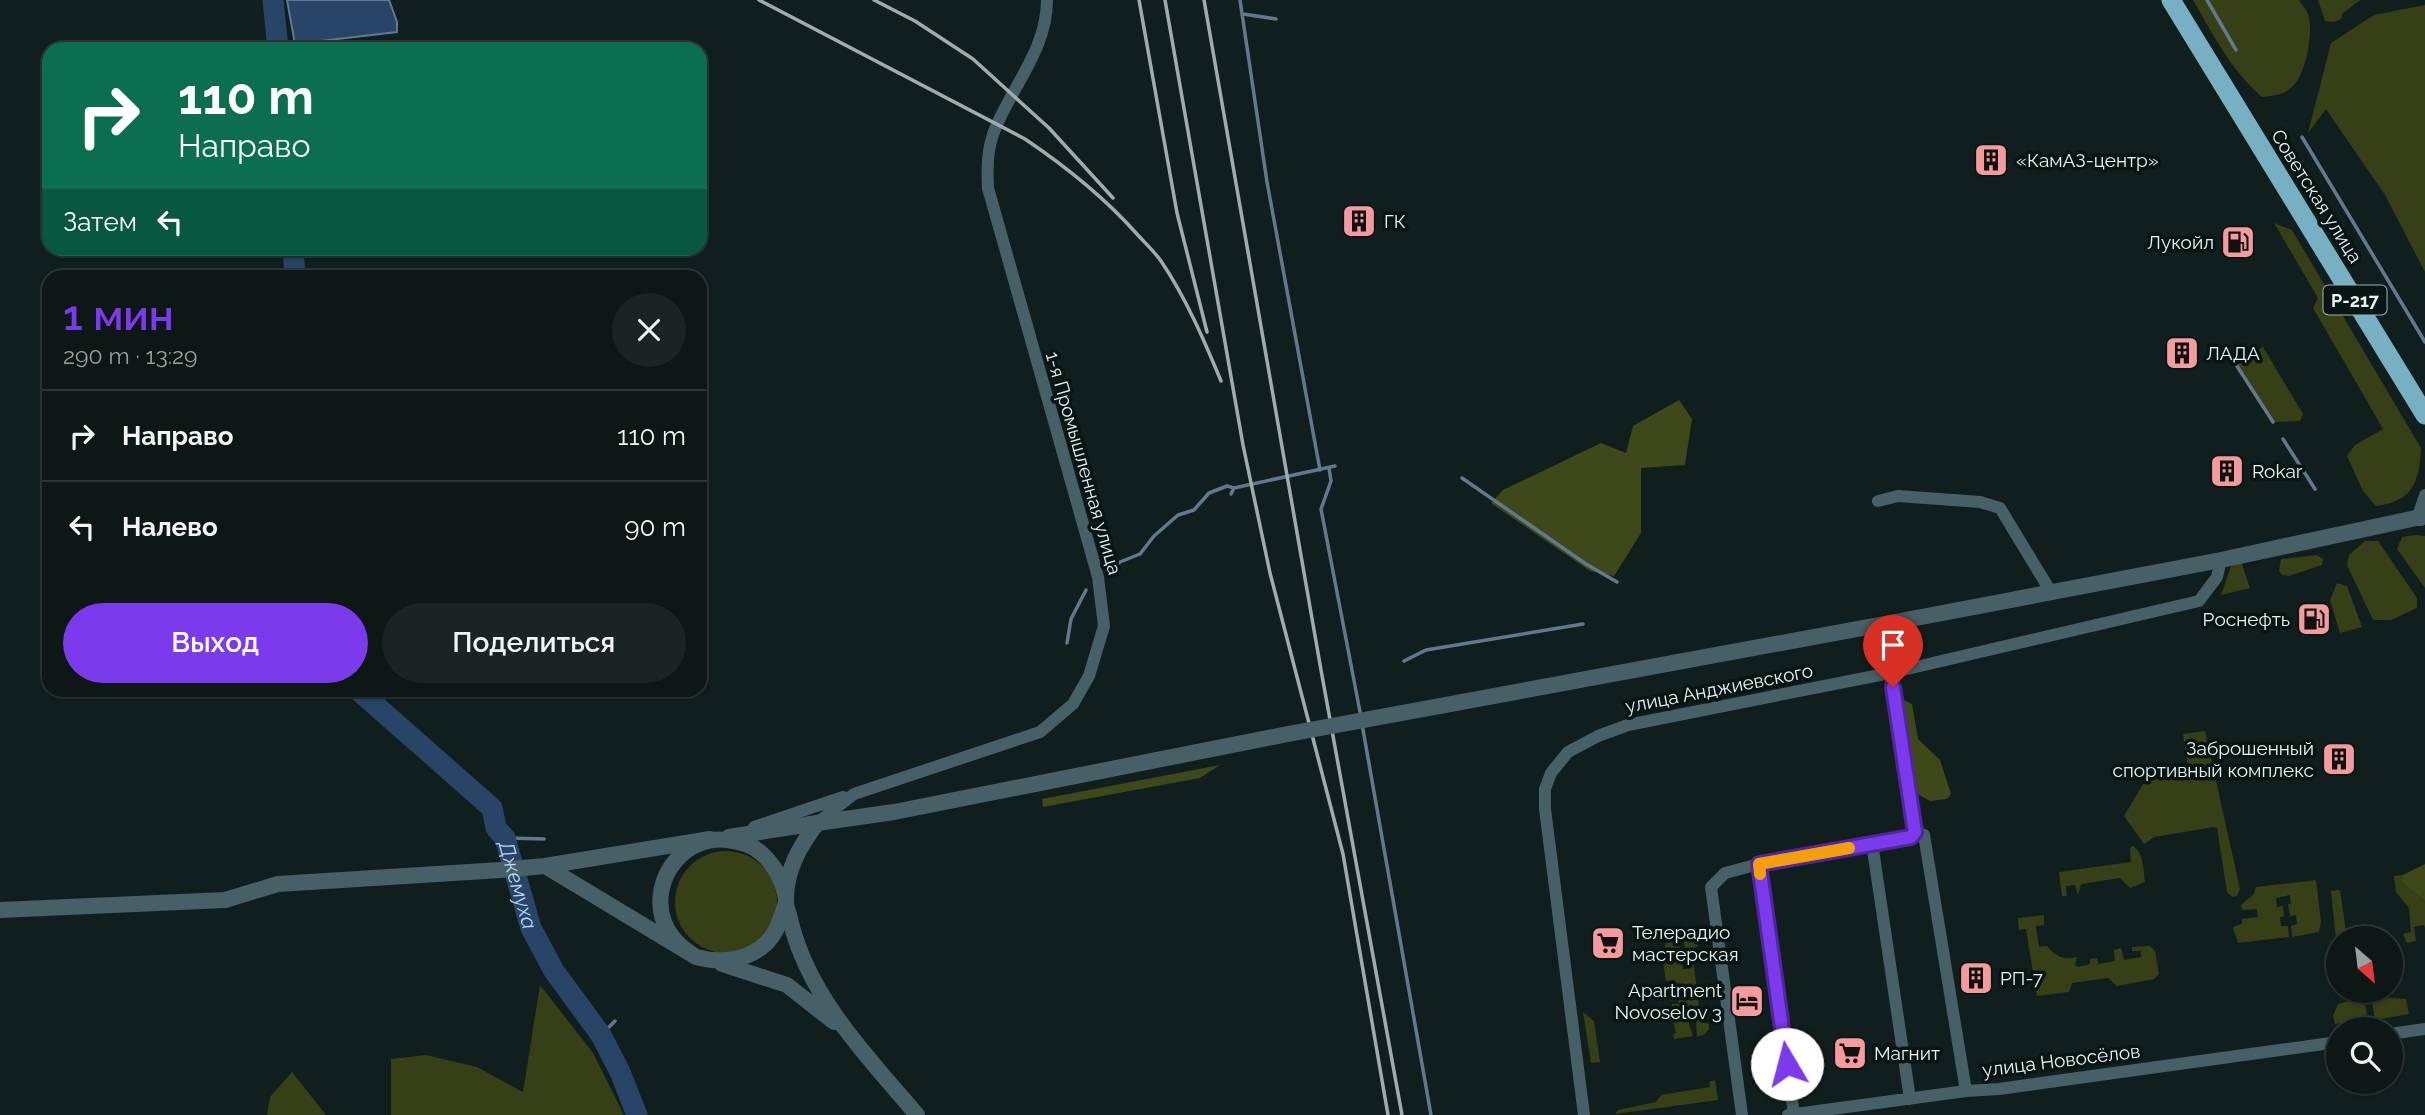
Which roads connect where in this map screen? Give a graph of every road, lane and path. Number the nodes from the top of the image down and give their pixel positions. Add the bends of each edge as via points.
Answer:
1 (1047, 0) edge
2 (2171, 0) edge
3 (2425, 415) edge
4 (2425, 495) edge
5 (1878, 501) dead end
6 (2422, 519) edge
7 (2221, 560) junction
8 (2052, 592) junction
9 (1890, 673) junction
10 (854, 794) junction
11 (817, 823) junction
12 (1915, 832) junction
13 (716, 839) junction
14 (1872, 843) junction
15 (1759, 864) junction
16 (541, 866) junction
17 (786, 902) junction
18 (0, 910) edge
19 (702, 959) junction
20 (2425, 1029) edge
21 (2403, 1032) edge
22 (849, 1035) junction
23 (2326, 1044) edge
24 (1966, 1091) junction
25 (1910, 1099) junction
26 (1794, 1114) edge
27 (917, 1115) edge
28 (1584, 1115) edge
29 (1742, 1115) edge
30 (1788, 1115) edge

1 - 10 street, 1-я Промышленная улица via 1044,35 994,132 987,160 988,188 1098,577 1104,626 1089,676 1073,704 1040,732
2 - 3 highway, Советская улица / Р-217
4 - 6 street
5 - 8 street via 1898,496 1980,502 2000,509
6 - 7 street
7 - 8 street
7 - 9 street, улица Анджиевского via 2217,577 2199,601
8 - 11 street, bridge
9 - 12 street
9 - 28 street, улица Анджиевского via 1628,725 1568,752 1551,773 1545,809
10 - 11 street, 1-я Промышленная улица
10 - 13 street
11 - 13 street
11 - 17 street via 792,863
12 - 14 street via 1911,837
12 - 24 street via 1924,835
13 - 16 street
13 - 17 street via 747,844 767,858 780,878
13 - 19 street via 680,855 666,875 660,898 670,933
14 - 15 street
14 - 25 street
15 - 26 street
15 - 29 street via 1725,873 1711,887
16 - 18 street via 278,884 225,900
16 - 19 street
17 - 19 street via 772,936 755,952 732,961
17 - 22 street via 810,976
19 - 22 street via 787,985
20 - 21 street
22 - 27 street
23 - 24 street, улица Новосёлов
24 - 25 street, улица Новосёлов
25 - 26 street, улица Новосёлов
26 - 30 street, улица Новосёлов

